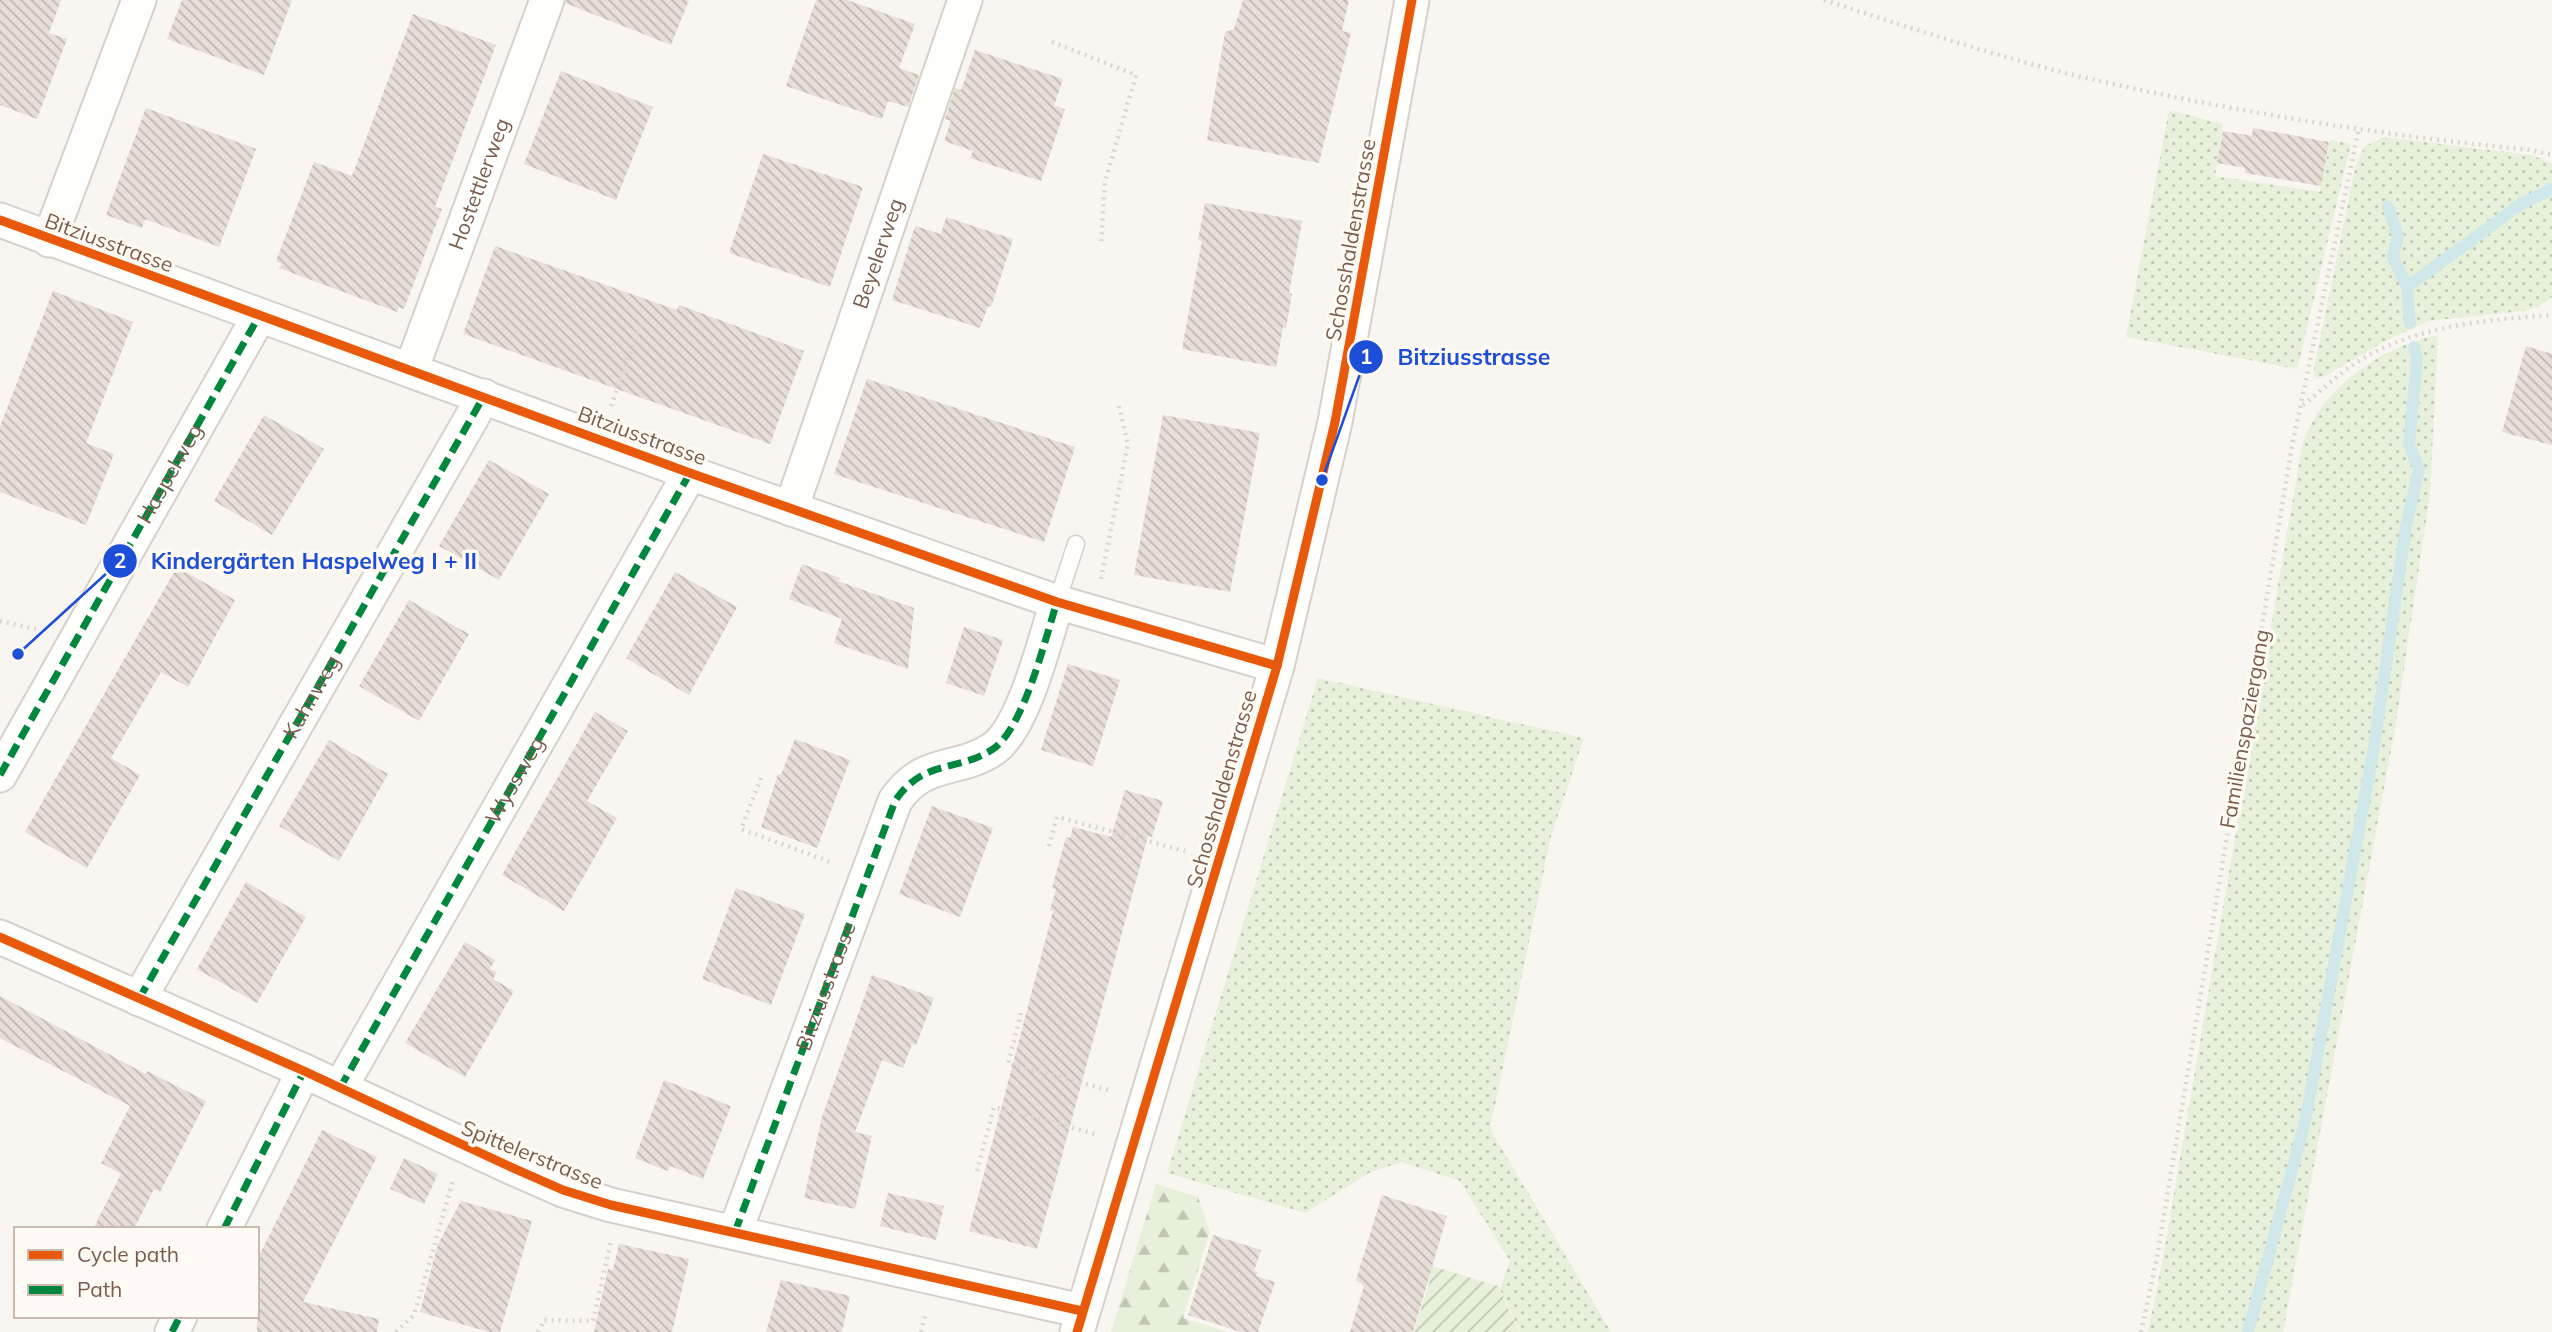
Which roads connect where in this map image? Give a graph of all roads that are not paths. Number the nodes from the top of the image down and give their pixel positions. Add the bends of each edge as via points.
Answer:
1 (138, 0) edge
2 (547, 0) edge
3 (965, 0) edge
4 (1412, 0) edge
5 (0, 220) edge
6 (49, 240) junction
7 (259, 316) junction
8 (411, 370) junction
9 (484, 396) junction
10 (690, 473) junction
11 (791, 509) junction
12 (1076, 544) dead end
13 (1057, 602) junction
14 (1277, 666) junction
15 (0, 775) edge
16 (0, 937) edge
17 (139, 999) junction
18 (304, 1071) junction
19 (340, 1088) junction
20 (225, 1227) edge
21 (735, 1232) junction
22 (1080, 1322) edge

1 - 6 street
2 - 8 street, Hostettlerweg
3 - 11 street, Beyelerweg
4 - 14 street, Schosshaldenstrasse via 1335,422
5 - 6 street, Bitziusstrasse
6 - 7 street, Bitziusstrasse
7 - 8 street, Bitziusstrasse
7 - 15 street, Haspelweg
8 - 9 street, Bitziusstrasse
9 - 10 street, Bitziusstrasse
9 - 17 street, Kuhnweg
10 - 11 street, Bitziusstrasse
10 - 19 street, Wyssweg
11 - 13 street, Bitziusstrasse
12 - 13 lane
13 - 14 street, Bitziusstrasse
13 - 21 street, Bitziusstrasse via 1014,726 992,750 923,773 903,790 891,810
14 - 22 street, Schosshaldenstrasse
16 - 17 street, Spittelerstrasse
17 - 18 street, Spittelerstrasse
18 - 19 street, Spittelerstrasse
18 - 20 street
19 - 21 street, Spittelerstrasse via 563,1190
21 - 22 street, Spittelerstrasse

